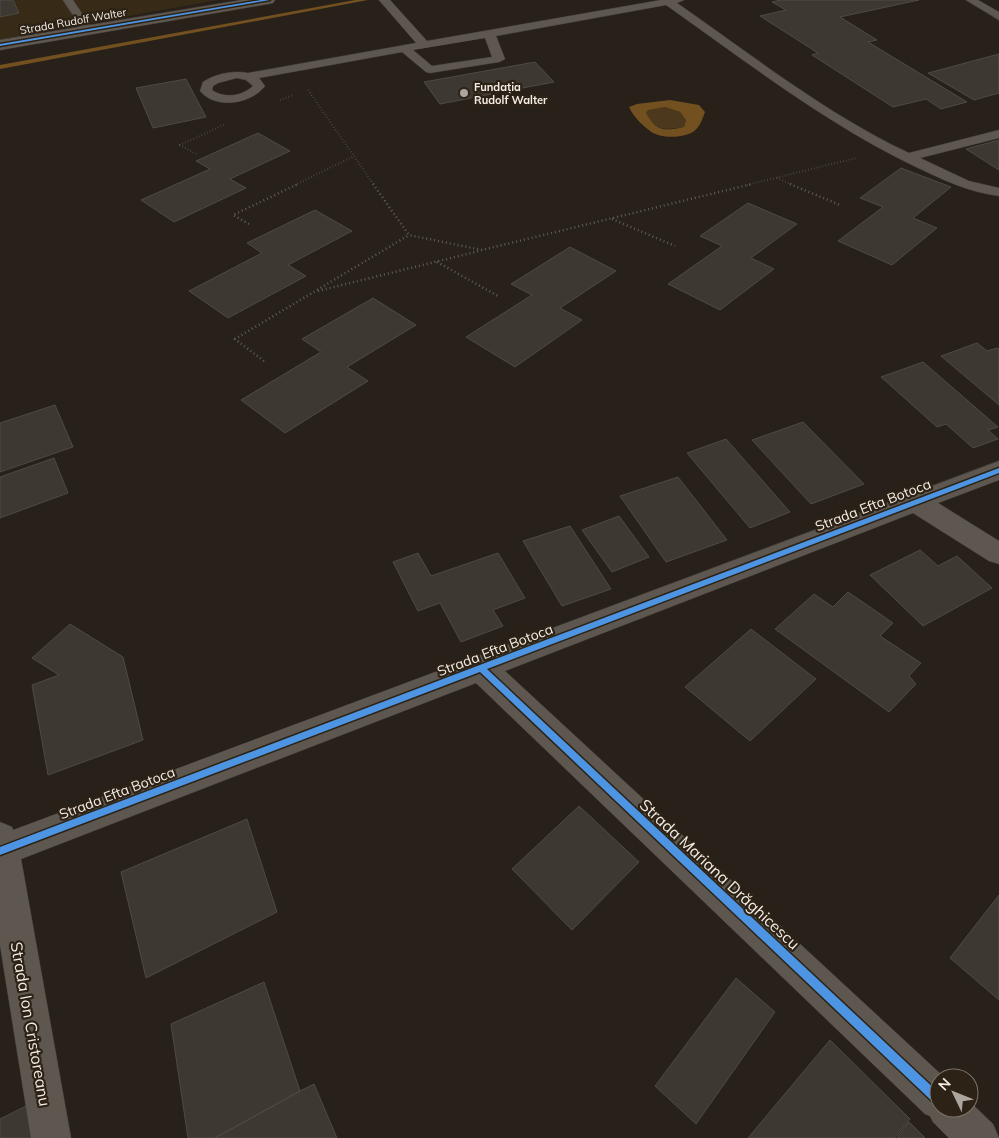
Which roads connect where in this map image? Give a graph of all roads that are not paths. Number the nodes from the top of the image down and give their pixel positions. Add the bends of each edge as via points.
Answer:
1 (68, 0) edge
2 (268, 0) edge
3 (384, 0) edge
4 (971, 0) edge
5 (673, 1) edge
6 (999, 17) edge
7 (88, 30) junction
8 (489, 33) junction
9 (0, 45) edge
10 (424, 45) junction
11 (405, 48) junction
12 (249, 76) dead end
13 (999, 134) edge
14 (906, 158) junction
15 (999, 192) edge
16 (999, 470) edge
17 (916, 502) junction
18 (999, 554) edge
19 (481, 668) junction
20 (0, 847) edge
21 (929, 1091) edge
22 (958, 1118) edge
23 (51, 1138) edge
24 (979, 1138) edge

1 - 7 lane
2 - 7 street, Strada Rudolf Walter
3 - 10 lane
4 - 6 lane
5 - 8 lane
5 - 14 lane via 849,127
7 - 9 street, Strada Rudolf Walter
8 - 10 lane
8 - 11 lane via 499,59 430,70
10 - 11 lane
11 - 12 lane
13 - 14 lane
14 - 15 lane via 987,191
16 - 17 street, Strada Efta Botoca
17 - 18 street
17 - 19 street, Strada Efta Botoca
19 - 20 street, Strada Efta Botoca
19 - 21 street, Strada Mariana Drăghicescu
20 - 23 street, Strada Ion Cristoreanu
22 - 24 street

